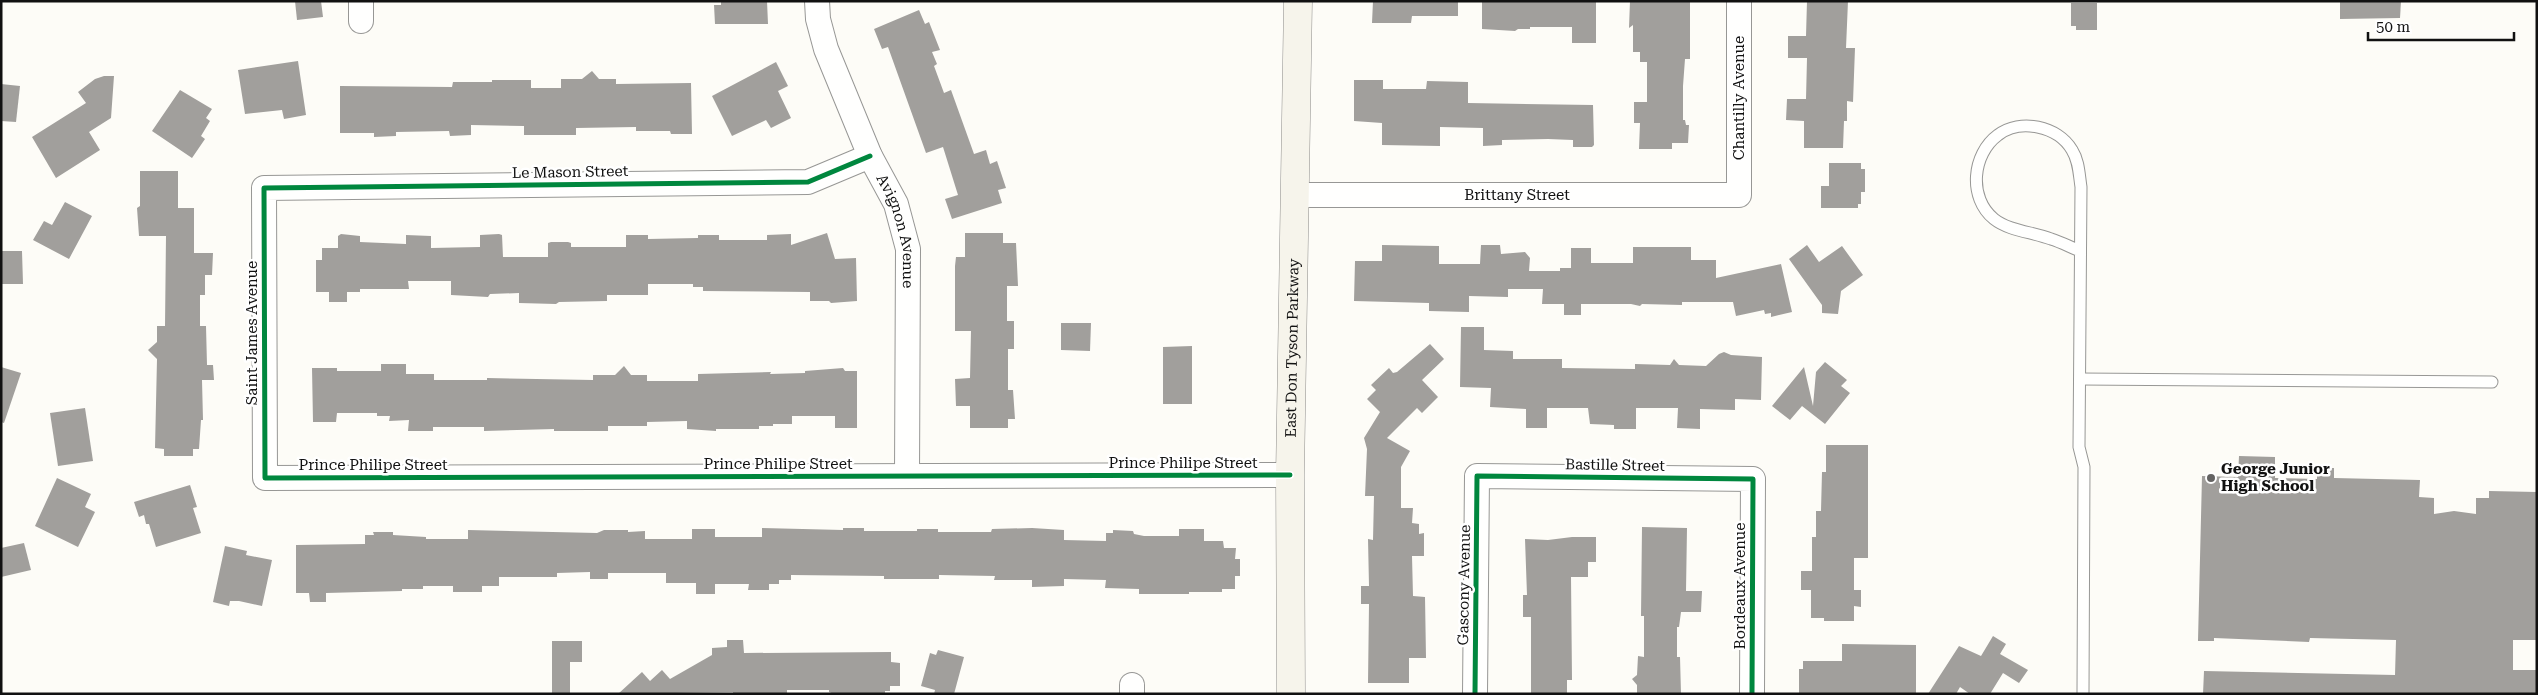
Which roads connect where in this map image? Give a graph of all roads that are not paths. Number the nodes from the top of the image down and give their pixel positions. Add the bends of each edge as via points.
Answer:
1 (817, 1) edge
2 (1298, 1) edge
3 (1739, 1) edge
4 (870, 156) junction
5 (264, 188) joint
6 (1296, 195) junction
7 (1739, 195) joint
8 (2080, 251) junction
9 (2080, 379) junction
10 (2492, 382) dead end
11 (1290, 475) junction
12 (907, 476) junction
13 (1478, 476) joint
14 (265, 478) joint
15 (1753, 479) joint
16 (1291, 694) edge
17 (1475, 694) edge
18 (1752, 694) edge
19 (2083, 694) edge

1 - 4 street, Avignon Avenue via 826,49
2 - 6 main road, East Don Tyson Parkway
3 - 7 street, Chantilly Avenue
4 - 5 street, Le Mason Street via 808,182
4 - 12 street, Avignon Avenue via 896,204 908,249
5 - 14 street, Saint James Avenue
6 - 7 street, Brittany Street
6 - 11 main road, East Don Tyson Parkway
8 - 8 lane via 2081,187 2078,163 2072,150 2061,137 2046,129 2029,126 2013,128 1998,135 1984,150 1978,166 1977,194 1984,209 1995,220 2012,228
8 - 9 lane
9 - 10 lane
9 - 19 lane via 2079,446 2084,466
11 - 12 street, Prince Philipe Street
11 - 16 main road, East Don Tyson Parkway
12 - 14 street, Prince Philipe Street
13 - 15 street, Bastille Street
13 - 17 street, Gascony Avenue
15 - 18 street, Bordeaux Avenue

